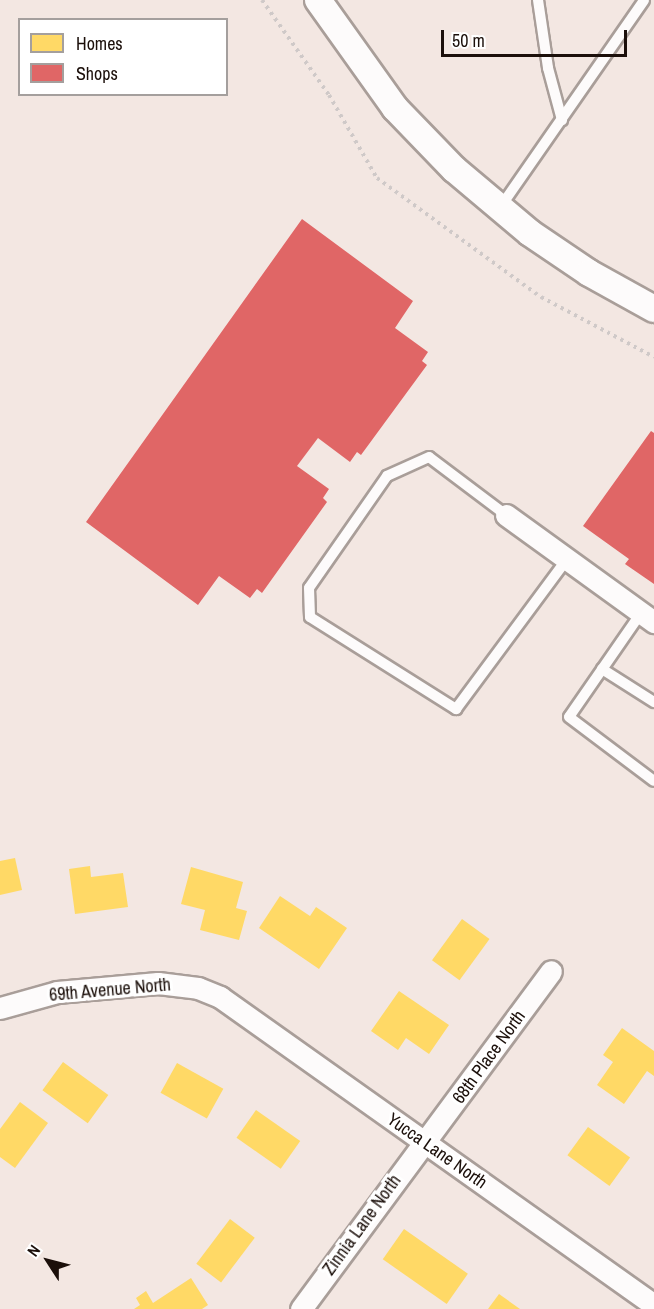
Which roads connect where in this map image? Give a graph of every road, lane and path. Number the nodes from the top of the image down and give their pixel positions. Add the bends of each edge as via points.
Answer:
1 (262, 0) edge
2 (318, 0) edge
3 (538, 0) edge
4 (644, 0) edge
5 (654, 4) edge
6 (562, 120) junction
7 (499, 209) junction
8 (654, 309) edge
9 (654, 357) edge
10 (506, 515) joint
11 (567, 559) junction
12 (647, 618) edge
13 (602, 669) junction
14 (654, 702) edge
15 (654, 781) edge
16 (551, 971) dead end
17 (220, 997) joint
18 (0, 1008) edge
19 (426, 1142) junction
20 (654, 1305) edge
21 (301, 1309) edge

1 - 9 path via 329,95 377,178 541,297
2 - 7 street via 395,108 453,169
3 - 6 lane via 548,68
4 - 5 lane
4 - 6 lane
6 - 7 lane
7 - 8 street via 589,273
10 - 11 street
10 - 11 lane via 429,458 387,476 309,588 310,617 456,709
11 - 12 street
12 - 13 lane
13 - 14 lane
13 - 15 lane via 569,717
16 - 19 street, 68th Place North
17 - 18 street, 69th Avenue North via 198,988 158,983 57,992
17 - 19 street, Yucca Lane North
19 - 20 street, Yucca Lane North
19 - 21 street, Zinnia Lane North

